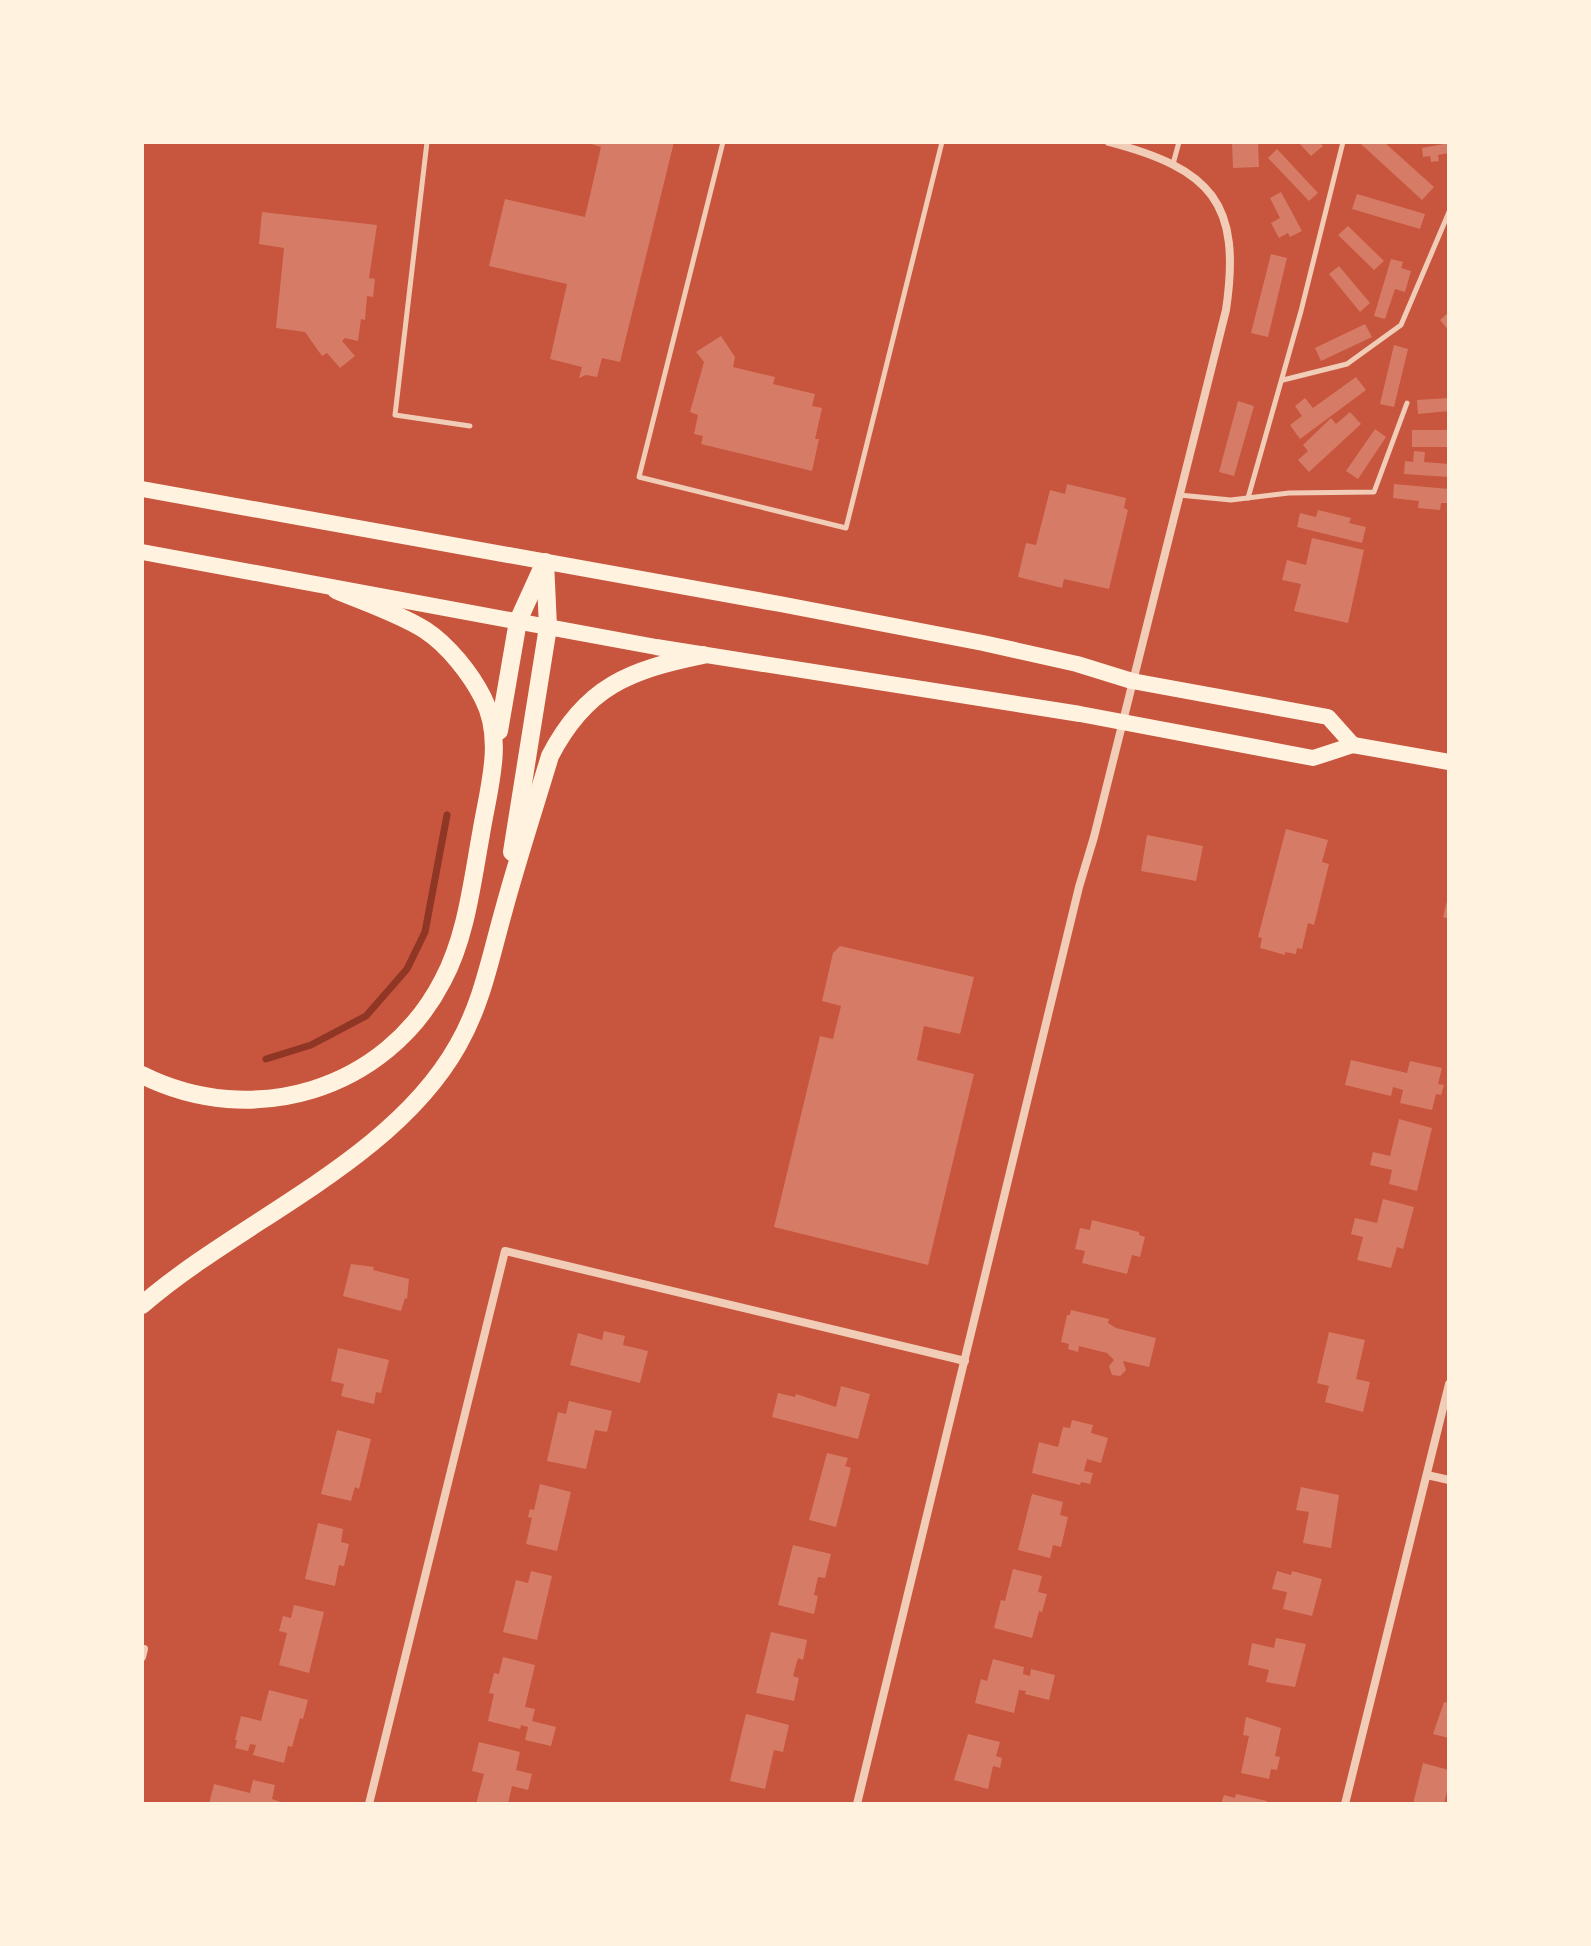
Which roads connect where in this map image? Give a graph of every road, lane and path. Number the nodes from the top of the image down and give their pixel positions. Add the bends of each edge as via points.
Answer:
1 (427, 142) edge
2 (723, 142) edge
3 (942, 142) edge
4 (1109, 142) edge
5 (1179, 142) edge
6 (1343, 142) edge
7 (1173, 164) junction
8 (1449, 212) edge
9 (1282, 380) junction
10 (1407, 403) dead end
11 (470, 426) dead end
12 (142, 489) edge
13 (1179, 495) junction
14 (1248, 498) junction
15 (142, 552) edge
16 (545, 562) junction
17 (336, 590) junction
18 (518, 621) junction
19 (548, 627) junction
20 (703, 655) junction
21 (1132, 681) junction
22 (1123, 722) junction
23 (1353, 745) junction
24 (495, 753) junction
25 (1449, 762) edge
26 (503, 913) junction
27 (142, 1075) edge
28 (142, 1305) edge
29 (965, 1361) junction
30 (1449, 1384) edge
31 (1427, 1475) junction
32 (1449, 1480) edge
33 (369, 1804) edge
34 (857, 1804) edge
35 (1345, 1804) edge

1 - 11 lane via 395,415
2 - 3 lane via 639,477 846,528
4 - 7 street
5 - 7 lane
6 - 9 lane
7 - 13 street via 1188,172 1215,202 1232,253 1226,310
8 - 9 lane via 1401,325 1347,364
9 - 14 lane
10 - 14 lane via 1374,492
12 - 16 main road
13 - 14 lane
13 - 21 street
15 - 17 main road
16 - 18 highway
16 - 19 highway
16 - 21 main road via 935,633
17 - 18 main road
17 - 24 highway via 425,630 454,658 490,713
18 - 19 main road
18 - 24 highway
19 - 20 main road
19 - 26 highway
20 - 22 main road
20 - 26 highway via 652,666 617,681 572,723 550,756
21 - 22 street
21 - 23 main road via 1328,717
22 - 23 main road via 1313,758
22 - 29 street
23 - 25 main road
24 - 27 highway via 455,953 432,999 400,1038 347,1076 278,1099 205,1096
26 - 28 highway via 468,1026 411,1106 339,1168
29 - 33 street via 505,1251
29 - 34 street
30 - 31 street
31 - 32 street
31 - 35 street

